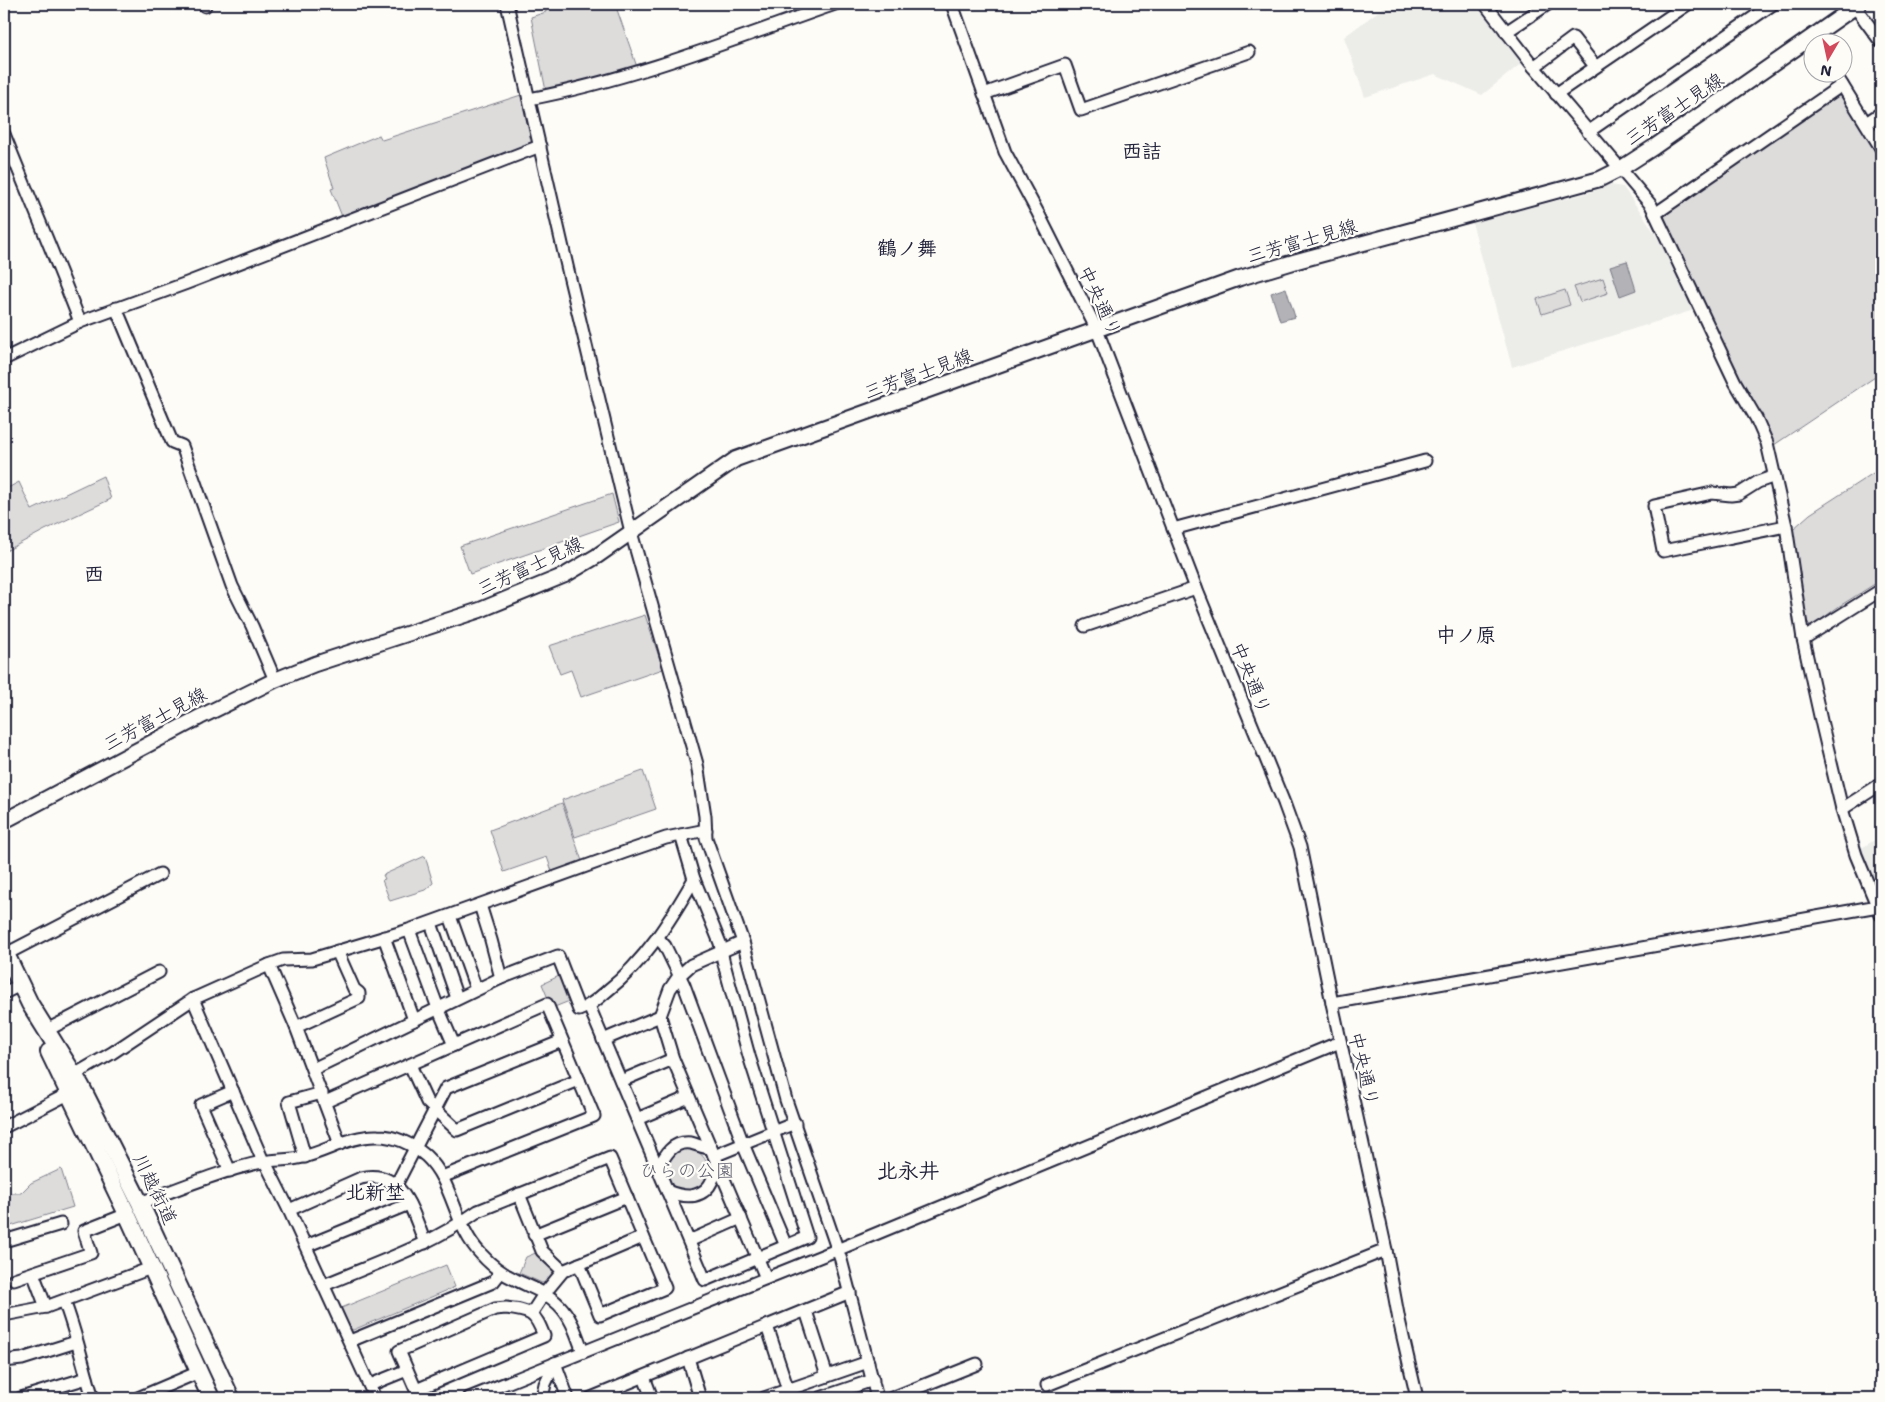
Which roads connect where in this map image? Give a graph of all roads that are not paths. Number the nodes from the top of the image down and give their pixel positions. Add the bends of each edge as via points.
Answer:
1 (507, 4) edge
2 (835, 4) edge
3 (952, 4) edge
4 (1484, 4) edge
5 (1548, 4) edge
6 (1688, 4) edge
7 (1773, 4) edge
8 (1856, 5) edge
9 (1506, 32) junction
10 (1822, 32) edge
11 (1881, 42) edge
12 (1802, 47) edge
13 (1248, 52) dead end
14 (1594, 66) junction
15 (1534, 68) junction
16 (1840, 82) edge
17 (1842, 85) junction
18 (984, 94) junction
19 (1556, 94) junction
20 (529, 99) junction
21 (1881, 113) edge
22 (1866, 123) junction
23 (1588, 132) junction
24 (4, 134) edge
25 (540, 146) junction
26 (1881, 148) edge
27 (1620, 169) junction
28 (1655, 214) junction
29 (116, 308) junction
30 (80, 322) junction
31 (1096, 330) junction
32 (4, 359) edge
33 (1426, 461) dead end
34 (1775, 476) junction
35 (1786, 526) junction
36 (1173, 529) junction
37 (631, 532) junction
38 (1196, 588) junction
39 (1881, 590) edge
40 (1085, 626) dead end
41 (1803, 639) junction
42 (275, 680) junction
43 (1881, 784) edge
44 (1842, 809) junction
45 (4, 821) edge
46 (706, 830) junction
47 (681, 835) junction
48 (160, 874) dead end
49 (694, 880) junction
50 (480, 905) junction
51 (1879, 910) edge
52 (450, 916) junction
53 (430, 923) junction
54 (409, 930) junction
55 (384, 937) junction
56 (658, 938) junction
57 (743, 942) junction
58 (337, 951) junction
59 (722, 951) junction
60 (5, 952) edge
61 (269, 965) junction
62 (159, 972) dead end
63 (679, 976) junction
64 (501, 978) junction
65 (20, 985) junction
66 (476, 989) junction
67 (4, 993) edge
68 (457, 998) junction
69 (193, 999) junction
70 (1332, 1003) junction
71 (30, 1004) junction
72 (589, 1006) junction
73 (438, 1008) junction
74 (660, 1016) junction
75 (414, 1020) junction
76 (296, 1027) junction
77 (47, 1030) junction
78 (603, 1040) junction
79 (562, 1041) junction
80 (1340, 1042) junction
81 (454, 1045) junction
82 (673, 1059) junction
83 (410, 1065) junction
84 (313, 1069) junction
85 (74, 1075) junction
86 (579, 1080) junction
87 (621, 1081) junction
88 (233, 1091) junction
89 (70, 1094) junction
90 (689, 1097) junction
91 (323, 1098) junction
92 (435, 1110) junction
93 (637, 1119) junction
94 (795, 1122) junction
95 (4, 1127) edge
96 (773, 1132) junction
97 (340, 1144) junction
98 (744, 1144) junction
99 (414, 1147) junction
100 (712, 1152) junction
101 (305, 1157) junction
102 (264, 1162) junction
103 (719, 1168) junction
104 (658, 1169) junction
105 (230, 1171) junction
106 (442, 1177) junction
107 (396, 1185) junction
108 (668, 1191) junction
109 (519, 1194) junction
110 (627, 1197) junction
111 (140, 1203) junction
112 (409, 1204) junction
113 (289, 1210) junction
114 (127, 1214) junction
115 (741, 1218) junction
116 (461, 1223) junction
117 (61, 1224) dead end
118 (534, 1235) junction
119 (644, 1236) junction
120 (689, 1241) junction
121 (4, 1242) edge
122 (425, 1243) junction
123 (306, 1246) junction
124 (786, 1246) junction
125 (837, 1249) junction
126 (1386, 1250) junction
127 (757, 1258) junction
128 (579, 1264) junction
129 (151, 1268) junction
130 (563, 1271) junction
131 (33, 1272) junction
132 (501, 1272) junction
133 (766, 1278) junction
134 (14, 1279) dead end
135 (324, 1284) junction
136 (850, 1292) junction
137 (544, 1294) junction
138 (64, 1301) junction
139 (46, 1307) junction
140 (806, 1311) junction
141 (531, 1314) junction
142 (4, 1315) edge
143 (768, 1326) junction
144 (350, 1341) junction
145 (76, 1342) junction
146 (583, 1352) junction
147 (688, 1358) junction
148 (4, 1361) edge
149 (868, 1362) junction
150 (555, 1363) junction
151 (977, 1364) dead end
152 (407, 1370) junction
153 (199, 1372) junction
154 (827, 1376) junction
155 (644, 1377) junction
156 (87, 1378) junction
157 (873, 1380) junction
158 (370, 1385) junction
159 (1047, 1385) dead end
160 (788, 1390) junction
161 (609, 1395) edge
162 (21, 1398) edge
163 (93, 1398) edge
164 (138, 1398) edge
165 (211, 1398) edge
166 (231, 1398) edge
167 (375, 1398) edge
168 (469, 1398) edge
169 (542, 1398) edge
170 (568, 1398) edge
171 (592, 1398) edge
172 (652, 1398) edge
173 (700, 1398) edge
174 (764, 1398) edge
175 (820, 1398) edge
176 (877, 1398) edge
177 (892, 1398) edge
178 (1417, 1398) edge

1 - 20 street
2 - 20 street via 666,64
3 - 18 street, 中央通り
4 - 9 street
5 - 9 street
6 - 14 street
7 - 23 street
8 - 10 main road, 三芳富士見線
8 - 11 street
9 - 15 street
12 - 27 main road, 三芳富士見線
13 - 18 street via 1081,110 1065,65
14 - 15 street via 1573,38
14 - 19 street
15 - 19 street
16 - 17 street
17 - 22 street
17 - 28 street
18 - 31 street, 中央通り via 1005,152
19 - 23 street
20 - 25 street
21 - 22 street
22 - 26 street
23 - 27 street
24 - 30 street
25 - 29 street
25 - 37 street
27 - 28 street
27 - 31 main road, 三芳富士見線 via 1589,183 1240,278
28 - 34 street via 1735,382 1756,418 1767,443
29 - 30 street
29 - 42 street via 172,442 182,446 232,586
30 - 32 street
31 - 36 street, 中央通り
31 - 37 main road, 三芳富士見線 via 736,459
33 - 36 street
34 - 35 street
34 - 35 street via 1739,494 1712,493 1654,506 1663,551
35 - 41 street
36 - 38 street, 中央通り
37 - 42 main road, 三芳富士見線 via 565,575 532,590
37 - 46 street via 697,764
38 - 40 street
38 - 70 street, 中央通り via 1300,847
39 - 41 street
41 - 44 street
42 - 45 main road, 三芳富士見線
43 - 44 street
44 - 51 street via 1856,855
46 - 47 street
46 - 57 street via 706,838
47 - 49 street
47 - 50 street via 501,895
48 - 60 street
49 - 56 street
49 - 59 street
50 - 52 street
50 - 64 street
51 - 70 street
52 - 53 street
52 - 66 street
53 - 54 street
53 - 68 street
54 - 55 street
54 - 73 street
55 - 58 street
55 - 75 street
56 - 63 street
56 - 72 street via 633,968
57 - 59 street
57 - 94 street via 776,1068
58 - 61 street
58 - 76 street via 359,998
59 - 63 street via 691,965
59 - 96 street
60 - 65 highway, 川越街道
61 - 69 street
61 - 76 street
62 - 77 street
63 - 74 street via 670,989
63 - 98 street
64 - 66 street
64 - 72 street via 558,956 579,1010
65 - 67 street
65 - 71 highway, 川越街道
66 - 68 street
68 - 73 street
69 - 85 street
69 - 88 street
70 - 80 street, 中央通り
71 - 77 highway, 川越街道
71 - 89 highway, 川越街道
72 - 78 street
73 - 75 street
73 - 81 street
74 - 78 street
74 - 82 street
75 - 84 street
76 - 84 street
77 - 85 highway, 川越街道
78 - 87 street
79 - 81 street via 547,1004
79 - 86 street
79 - 92 street via 446,1088
80 - 125 street
80 - 126 street, 中央通り
81 - 83 street
82 - 87 street
82 - 90 street
83 - 91 street
83 - 92 street via 422,1094
84 - 91 street
85 - 89 street
85 - 111 highway, 川越街道
86 - 92 street via 457,1130
86 - 106 street via 594,1116
87 - 93 street
88 - 102 street
88 - 105 street via 202,1105
89 - 95 street
89 - 114 highway, 川越街道
90 - 93 street
90 - 100 street
91 - 97 street
91 - 101 street via 289,1102
92 - 99 street
93 - 104 street
94 - 96 street
94 - 125 street
96 - 98 street
96 - 124 street via 807,1237
97 - 99 street via 361,1137 379,1136 398,1139
97 - 101 street
98 - 100 street
98 - 124 street
99 - 106 street
99 - 107 street
100 - 103 street
100 - 104 street via 693,1144 679,1144 667,1152
101 - 102 street
102 - 105 street
102 - 113 street
103 - 108 street via 709,1186 698,1194 687,1196
103 - 115 street
104 - 108 street
105 - 111 street
106 - 116 street
107 - 112 street
107 - 113 street via 379,1177 361,1178
108 - 120 street
109 - 110 street via 610,1158
109 - 116 street via 478,1211
109 - 118 street
110 - 118 street
110 - 119 street
111 - 166 highway, 川越街道
112 - 122 street
112 - 123 street
113 - 123 street
114 - 129 highway, 川越街道
114 - 131 street via 84,1231 92,1253
115 - 120 street
115 - 127 street
116 - 122 street
116 - 132 street via 478,1252
117 - 121 street
118 - 130 street via 542,1251
119 - 128 street
119 - 128 street via 665,1288 600,1315
120 - 127 street via 705,1280
122 - 135 street
123 - 135 street
124 - 127 street
125 - 133 street
125 - 136 street
126 - 159 street
126 - 178 street, 中央通り
127 - 133 street
128 - 130 street
129 - 138 street
129 - 153 highway, 川越街道
130 - 137 street
131 - 134 street
131 - 139 street
132 - 137 street
132 - 144 street via 493,1282
133 - 146 street
135 - 144 street
136 - 140 street
136 - 149 street
137 - 141 street
137 - 146 street via 571,1320
138 - 139 street
138 - 145 street
139 - 142 street
140 - 143 street
140 - 154 street
141 - 152 street via 506,1308 495,1309 398,1351
141 - 152 street via 538,1320 544,1336 416,1390
143 - 147 street
143 - 160 street
144 - 158 street
145 - 148 street via 22,1359
145 - 156 street
146 - 150 street
147 - 155 street
147 - 173 street
149 - 154 street
149 - 157 street
150 - 168 street
150 - 169 street
150 - 170 street
151 - 177 street
152 - 158 street
153 - 164 street
153 - 165 highway, 川越街道
154 - 160 street
155 - 161 street
155 - 172 street
156 - 162 street
156 - 163 street
157 - 175 street
157 - 176 street
158 - 167 street
160 - 174 street
161 - 171 street

